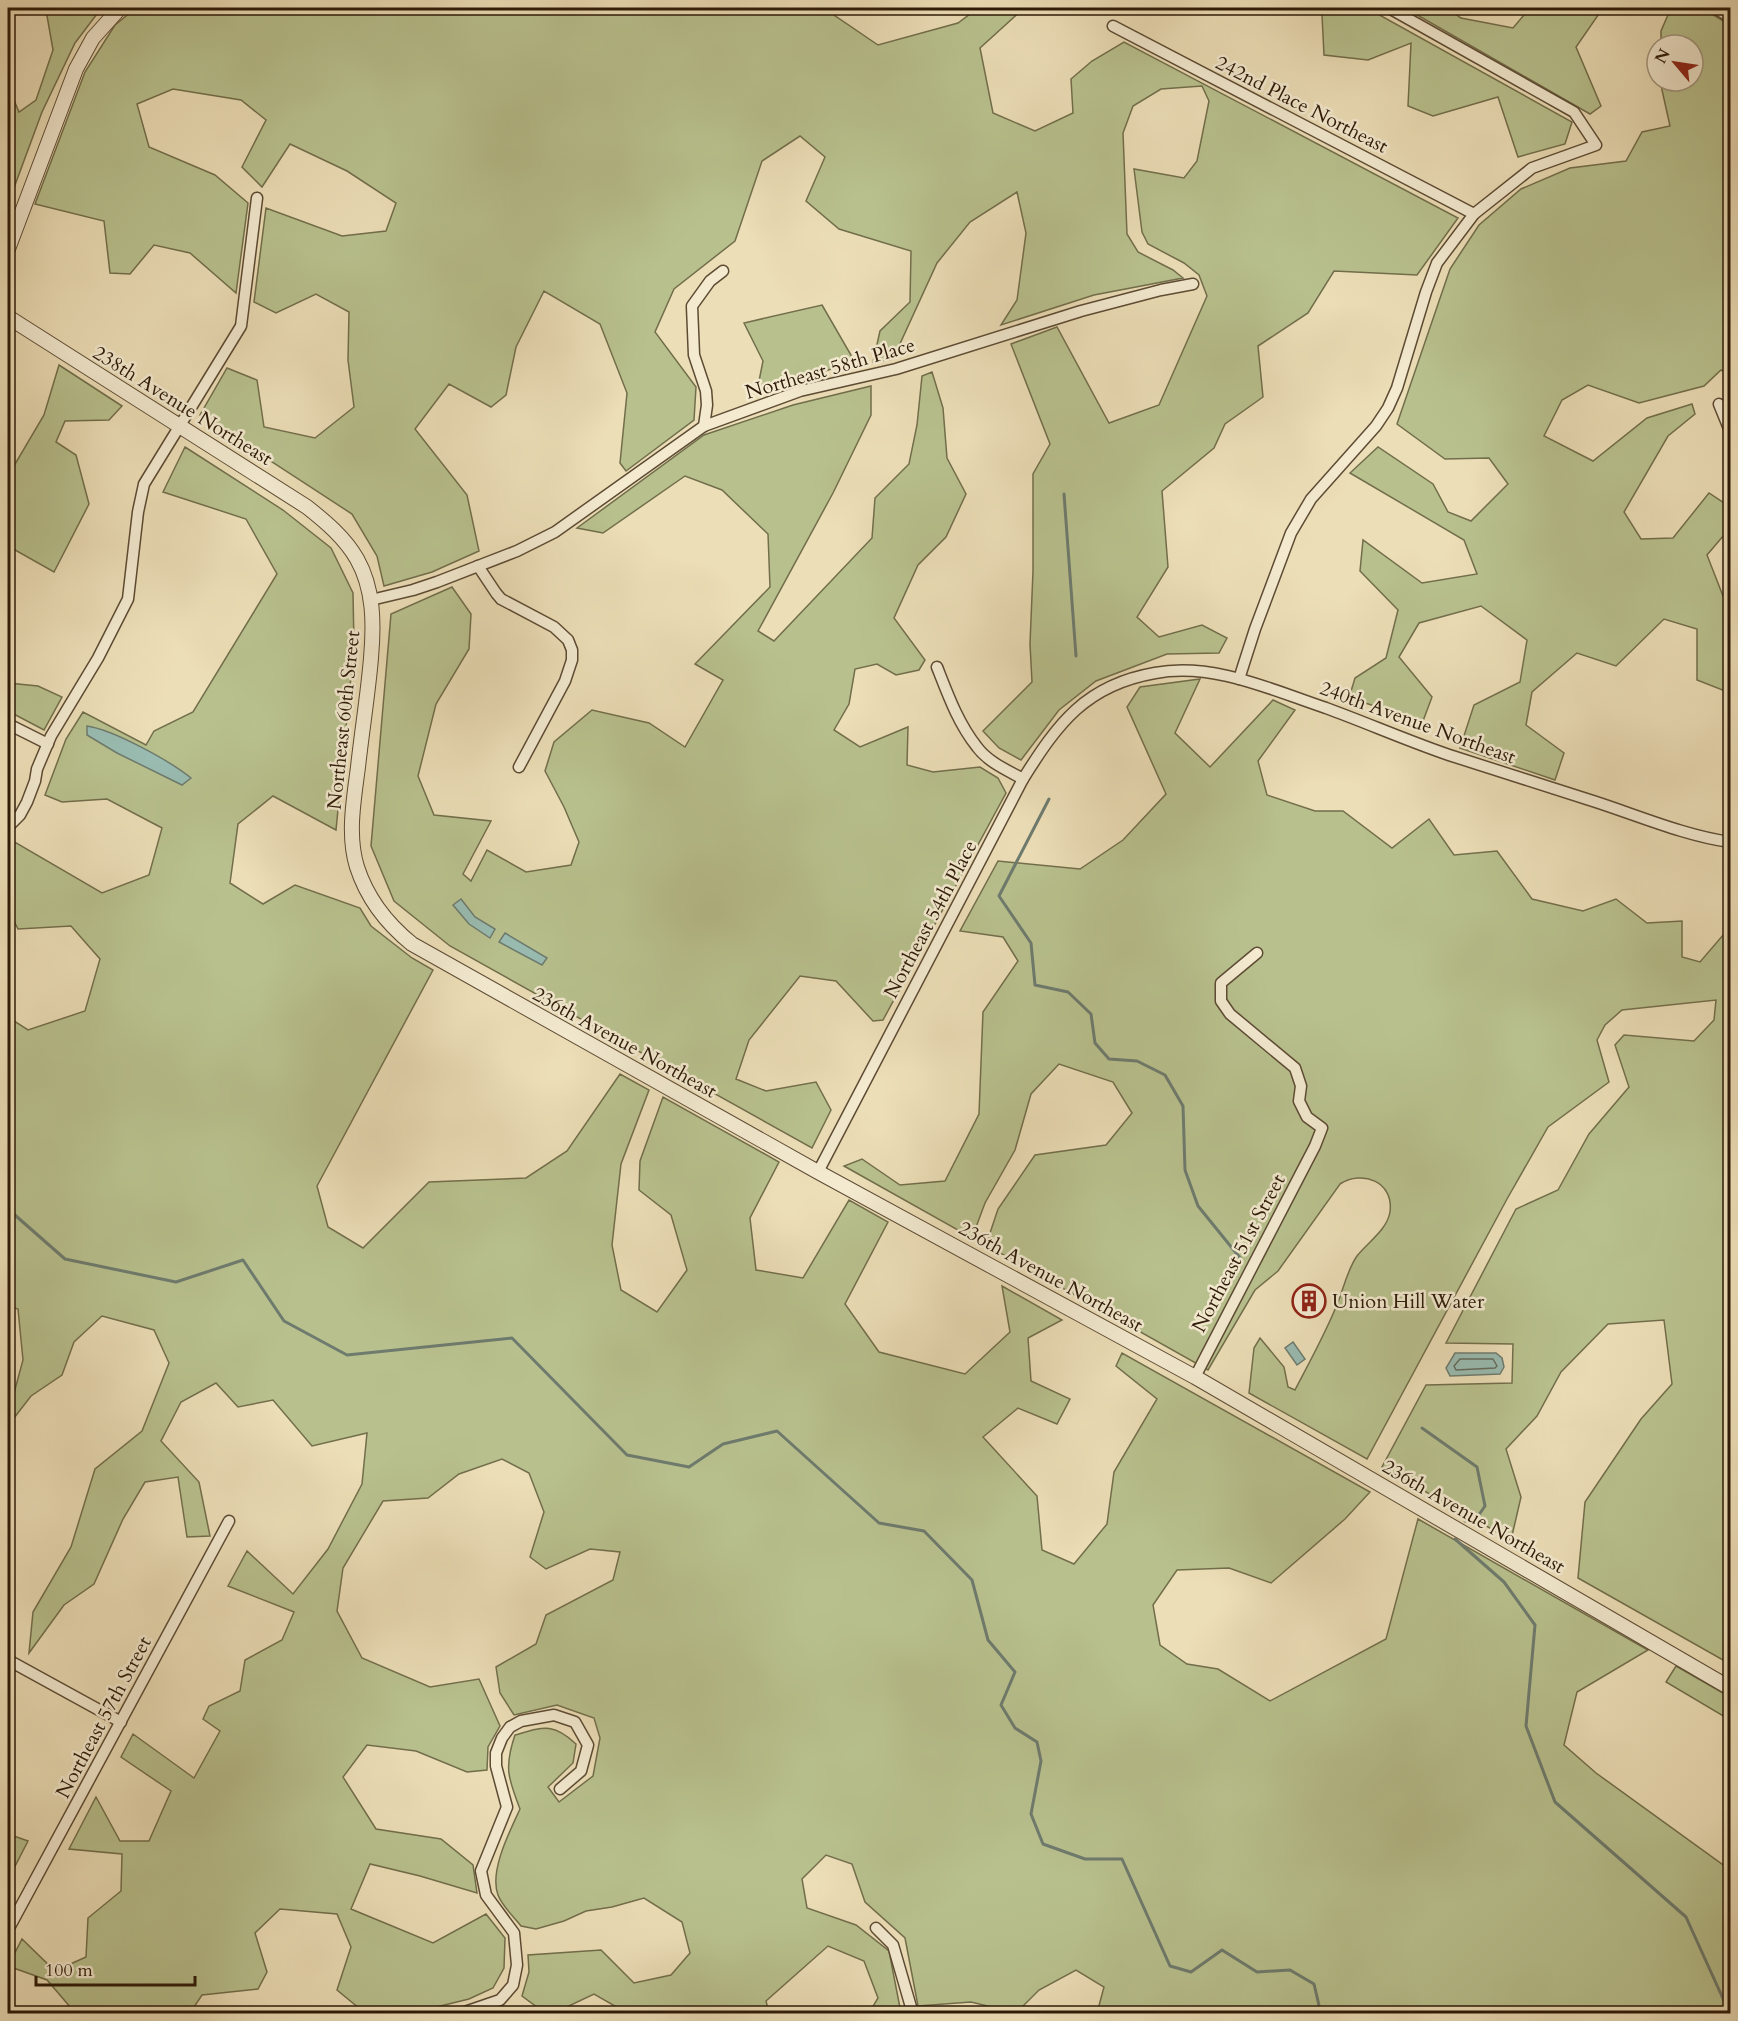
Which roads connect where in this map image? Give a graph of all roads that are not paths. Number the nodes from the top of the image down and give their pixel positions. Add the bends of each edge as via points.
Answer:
1 (120, 8) edge
2 (1389, 8) edge
3 (1715, 8) edge
4 (1731, 17) edge
5 (1113, 26) dead end
6 (257, 198) dead end
7 (1474, 214) junction
8 (8, 249) edge
9 (723, 272) dead end
10 (1193, 284) dead end
11 (8, 317) edge
12 (1719, 404) dead end
13 (704, 426) junction
14 (181, 427) junction
15 (1731, 431) edge
16 (334, 530) joint
17 (478, 566) junction
18 (371, 600) junction
19 (937, 667) dead end
20 (1239, 679) junction
21 (1092, 695) joint
22 (8, 724) edge
23 (48, 744) junction
24 (519, 767) dead end
25 (1023, 779) junction
26 (8, 827) edge
27 (1731, 842) edge
28 (365, 887) joint
29 (1257, 953) dead end
30 (818, 1172) junction
31 (1195, 1377) junction
32 (229, 1521) dead end
33 (8, 1660) edge
34 (1731, 1688) edge
35 (122, 1722) junction
36 (560, 1789) dead end
37 (876, 1928) dead end
38 (8, 1930) edge
39 (459, 2013) edge
40 (914, 2013) edge

1 - 8 street via 93,38 76,69
2 - 7 street via 1574,112 1596,145 1532,168
3 - 4 street
5 - 7 street, 242nd Place Northeast
6 - 14 street via 241,326
7 - 20 street via 1437,263 1388,408 1311,499 1291,533
9 - 13 street via 710,281 692,306 694,355 706,391
10 - 13 street, Northeast 58th Place via 1081,311 896,369 800,391
11 - 14 street, 238th Avenue Northeast
12 - 15 street
13 - 17 street, Northeast 58th Place via 555,532
14 - 16 street, 238th Avenue Northeast via 307,507
14 - 23 street via 144,484 128,599
16 - 18 street, Northeast 60th Street via 359,562
17 - 18 street, Northeast 58th Place via 414,590
17 - 24 street via 495,593 554,627 568,640 572,650 565,681
18 - 28 street, Northeast 60th Street via 371,657 353,819 357,865
19 - 25 street via 953,709 977,748
20 - 21 street, 240th Avenue Northeast via 1213,672 1155,672
20 - 27 street, 240th Avenue Northeast via 1457,757 1673,828
21 - 25 street, Northeast 54th Place via 1064,720
22 - 23 street
23 - 26 street via 27,802
25 - 30 street, Northeast 54th Place
28 - 30 street, 236th Avenue Northeast via 381,914 399,933 429,954
29 - 31 street, Northeast 51st Street via 1221,983 1221,1001 1248,1031 1295,1068 1301,1086 1299,1101 1307,1117 1322,1128
30 - 31 street, 236th Avenue Northeast
31 - 34 street, 236th Avenue Northeast
32 - 35 street, Northeast 57th Street
33 - 35 street
35 - 38 street, Northeast 57th Street
36 - 39 street via 581,1771 588,1745 575,1722 554,1715 510,1727 496,1753 507,1807 482,1871 486,1894 514,1933 517,1965 513,1985 500,2000
37 - 40 street via 893,1945

